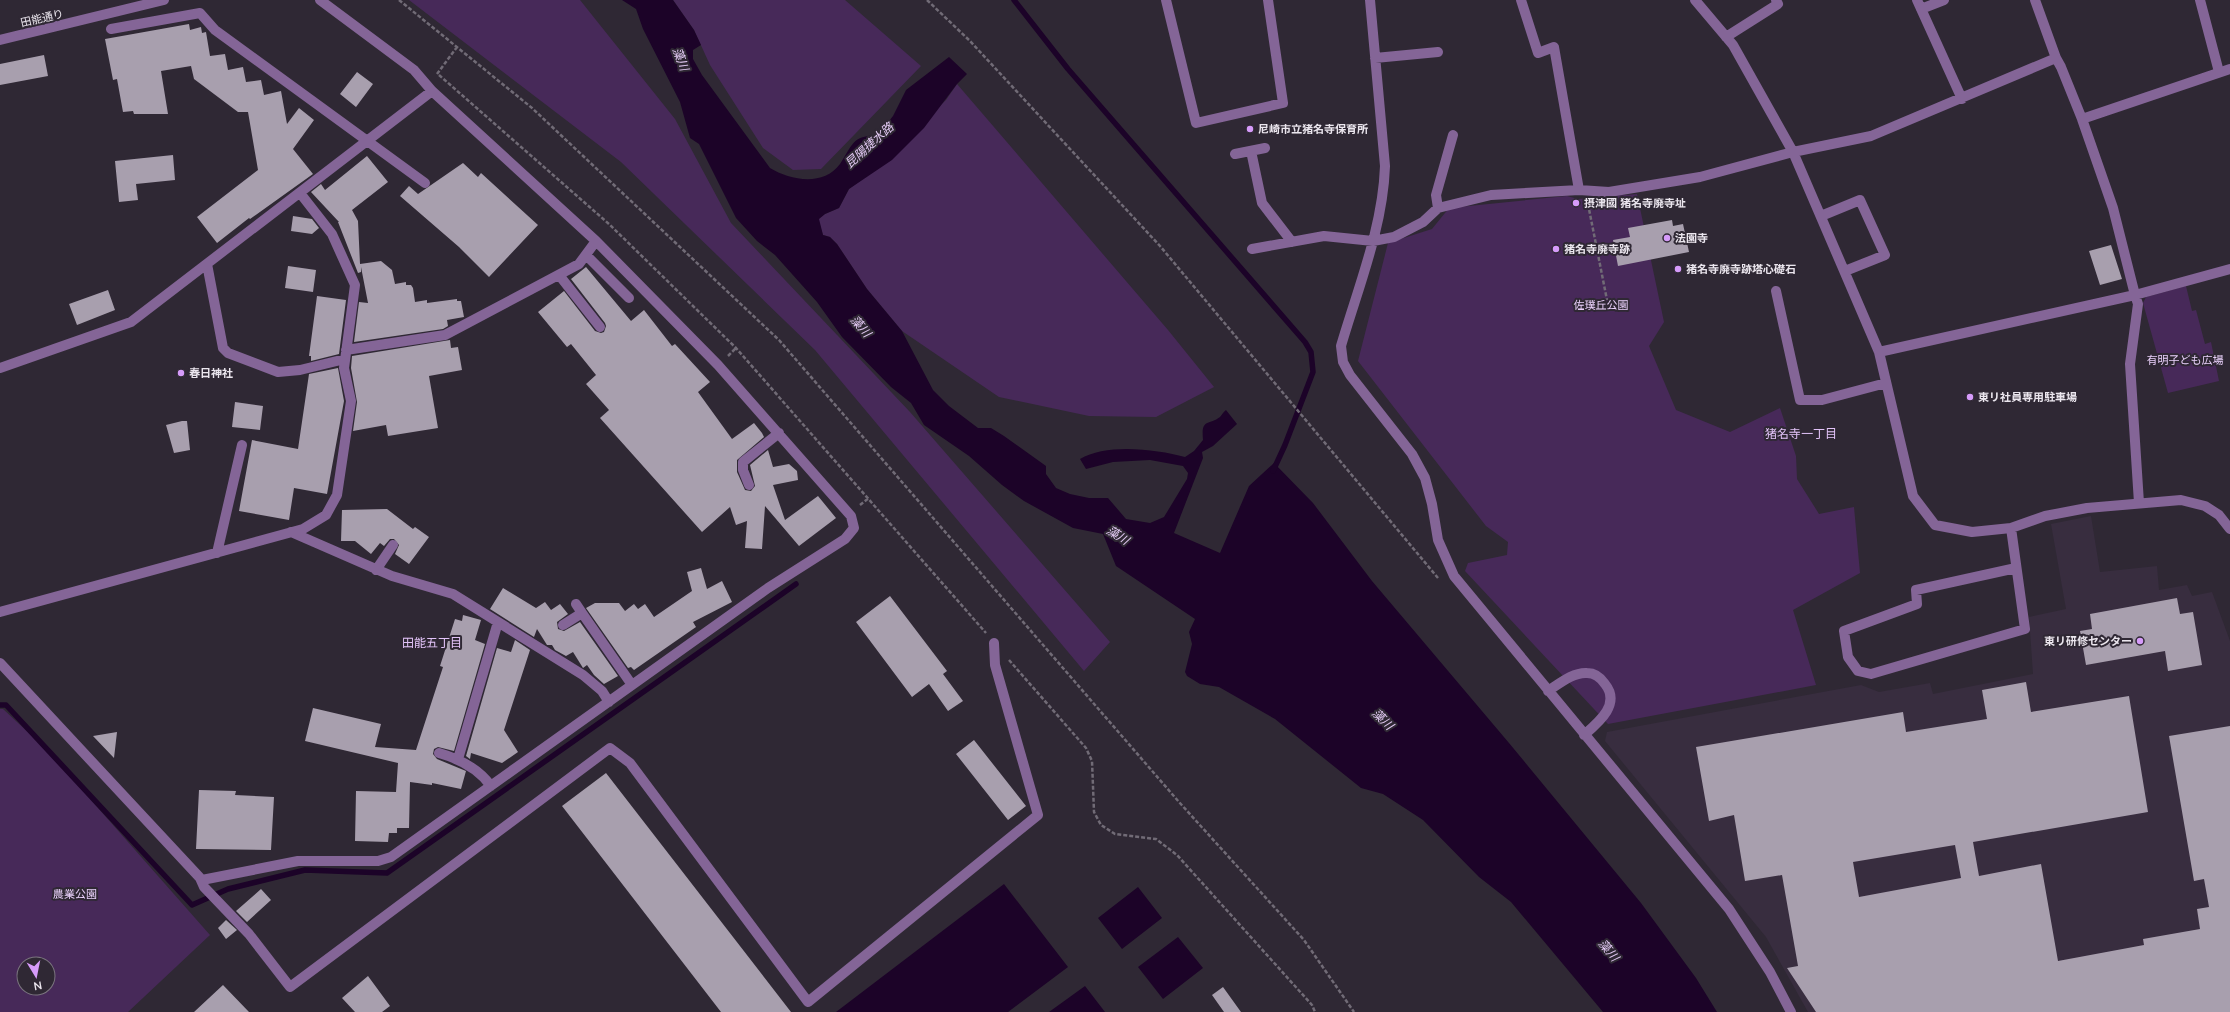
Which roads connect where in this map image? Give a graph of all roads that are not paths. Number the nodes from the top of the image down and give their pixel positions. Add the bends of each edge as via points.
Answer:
1 (164, 0) edge
2 (320, 0) edge
3 (1166, 0) edge
4 (1268, 0) edge
5 (1370, 0) edge
6 (1521, 0) edge
7 (1694, 0) edge
8 (1776, 0) edge
9 (1944, 0) edge
10 (2035, 0) edge
11 (2200, 0) edge
12 (1919, 4) edge
13 (111, 29) dead end
14 (1726, 37) junction
15 (0, 40) edge
16 (1438, 52) dead end
17 (1375, 58) junction
18 (2056, 58) junction
19 (2230, 69) edge
20 (2218, 72) junction
21 (432, 91) junction
22 (1962, 99) junction
23 (2082, 119) junction
24 (1453, 135) dead end
25 (368, 141) junction
26 (1265, 148) dead end
27 (1251, 151) junction
28 (1793, 152) junction
29 (1235, 154) dead end
30 (425, 183) dead end
31 (1582, 190) junction
32 (300, 193) junction
33 (1438, 208) junction
34 (1821, 216) junction
35 (596, 241) junction
36 (1373, 241) junction
37 (1292, 242) junction
38 (1252, 249) dead end
39 (586, 256) junction
40 (207, 264) junction
41 (2230, 269) edge
42 (1845, 271) junction
43 (559, 275) junction
44 (1776, 291) dead end
45 (2135, 295) junction
46 (629, 298) dead end
47 (600, 327) dead end
48 (1879, 352) junction
49 (345, 354) junction
50 (0, 368) edge
51 (1886, 383) junction
52 (779, 433) junction
53 (242, 446) dead end
54 (749, 485) dead end
55 (2139, 503) junction
56 (2010, 528) junction
57 (2230, 529) edge
58 (291, 532) junction
59 (393, 545) dead end
60 (217, 553) junction
61 (2016, 568) junction
62 (376, 570) junction
63 (0, 612) edge
64 (498, 622) junction
65 (563, 625) dead end
66 (994, 643) dead end
67 (0, 663) edge
68 (4, 674) edge
69 (632, 685) junction
70 (1548, 691) junction
71 (609, 702) junction
72 (1584, 735) junction
73 (439, 753) dead end
74 (458, 759) junction
75 (490, 786) junction
76 (200, 878) junction
77 (1791, 1012) edge

1 - 15 street, 田能通り
2 - 21 street via 414,70
3 - 4 street via 1196,123 1283,103
5 - 17 street
6 - 31 street via 1538,53 1554,47
7 - 14 street
8 - 14 street via 1778,4
9 - 12 street
10 - 18 street
11 - 20 street
12 - 22 street
13 - 25 street via 200,13 215,30
14 - 28 street via 1733,45
16 - 17 street
17 - 36 street via 1384,189
18 - 22 street
18 - 23 street
19 - 20 street
20 - 23 street
21 - 25 street
21 - 35 street
22 - 28 street via 1871,136
23 - 45 street via 2113,208
24 - 33 street via 1436,195
25 - 30 street
25 - 32 street
26 - 27 street
27 - 29 street
27 - 37 street via 1262,203
28 - 31 street via 1700,177 1609,192
28 - 34 street
31 - 33 street via 1491,194
32 - 40 street
32 - 49 street via 332,234 355,285
33 - 36 street via 1423,222 1394,237
34 - 42 street
34 - 42 street via 1860,200 1885,255
35 - 39 street
35 - 52 street via 718,365
36 - 37 street via 1324,236
36 - 70 street via 1341,346 1343,362 1350,375 1412,454 1425,478 1438,540 1454,576
37 - 38 street
39 - 43 street via 580,264
39 - 46 street
40 - 49 street via 223,348 228,353 278,372 300,370
40 - 50 street via 131,322
41 - 45 street
42 - 48 street
43 - 47 street
43 - 49 street via 445,335
44 - 51 street via 1800,400 1822,400
45 - 48 street
45 - 55 street via 2138,304 2130,364
48 - 51 street
49 - 58 street via 344,368 351,402 337,495 326,515 303,529
51 - 56 street via 1913,496 1935,525 1972,532
52 - 54 street via 743,462 743,470
52 - 69 street via 851,516 854,528 845,539 774,584
53 - 60 street
55 - 56 street via 2045,516
55 - 57 street via 2181,500 2205,506 2219,515
56 - 61 street
58 - 60 street
58 - 62 street
59 - 62 street
60 - 63 street
61 - 61 street via 2025,629 1871,674 1858,671 1848,657 1844,631 1917,604 1916,590
62 - 64 street via 414,584 453,594
64 - 71 street via 583,675 602,691
64 - 74 street
65 - 69 street via 579,609
66 - 76 street via 995,665 1038,815 808,1002 630,763 610,748 290,986 249,934 204,887
67 - 68 street
68 - 76 street
69 - 71 street
70 - 72 street
70 - 72 street via 1572,676 1587,673 1600,677 1609,688 1611,702 1601,720
71 - 75 street
72 - 77 street via 1729,910 1770,972
73 - 74 street
74 - 75 street via 483,775
75 - 76 street via 391,857 378,861 298,861 202,880

